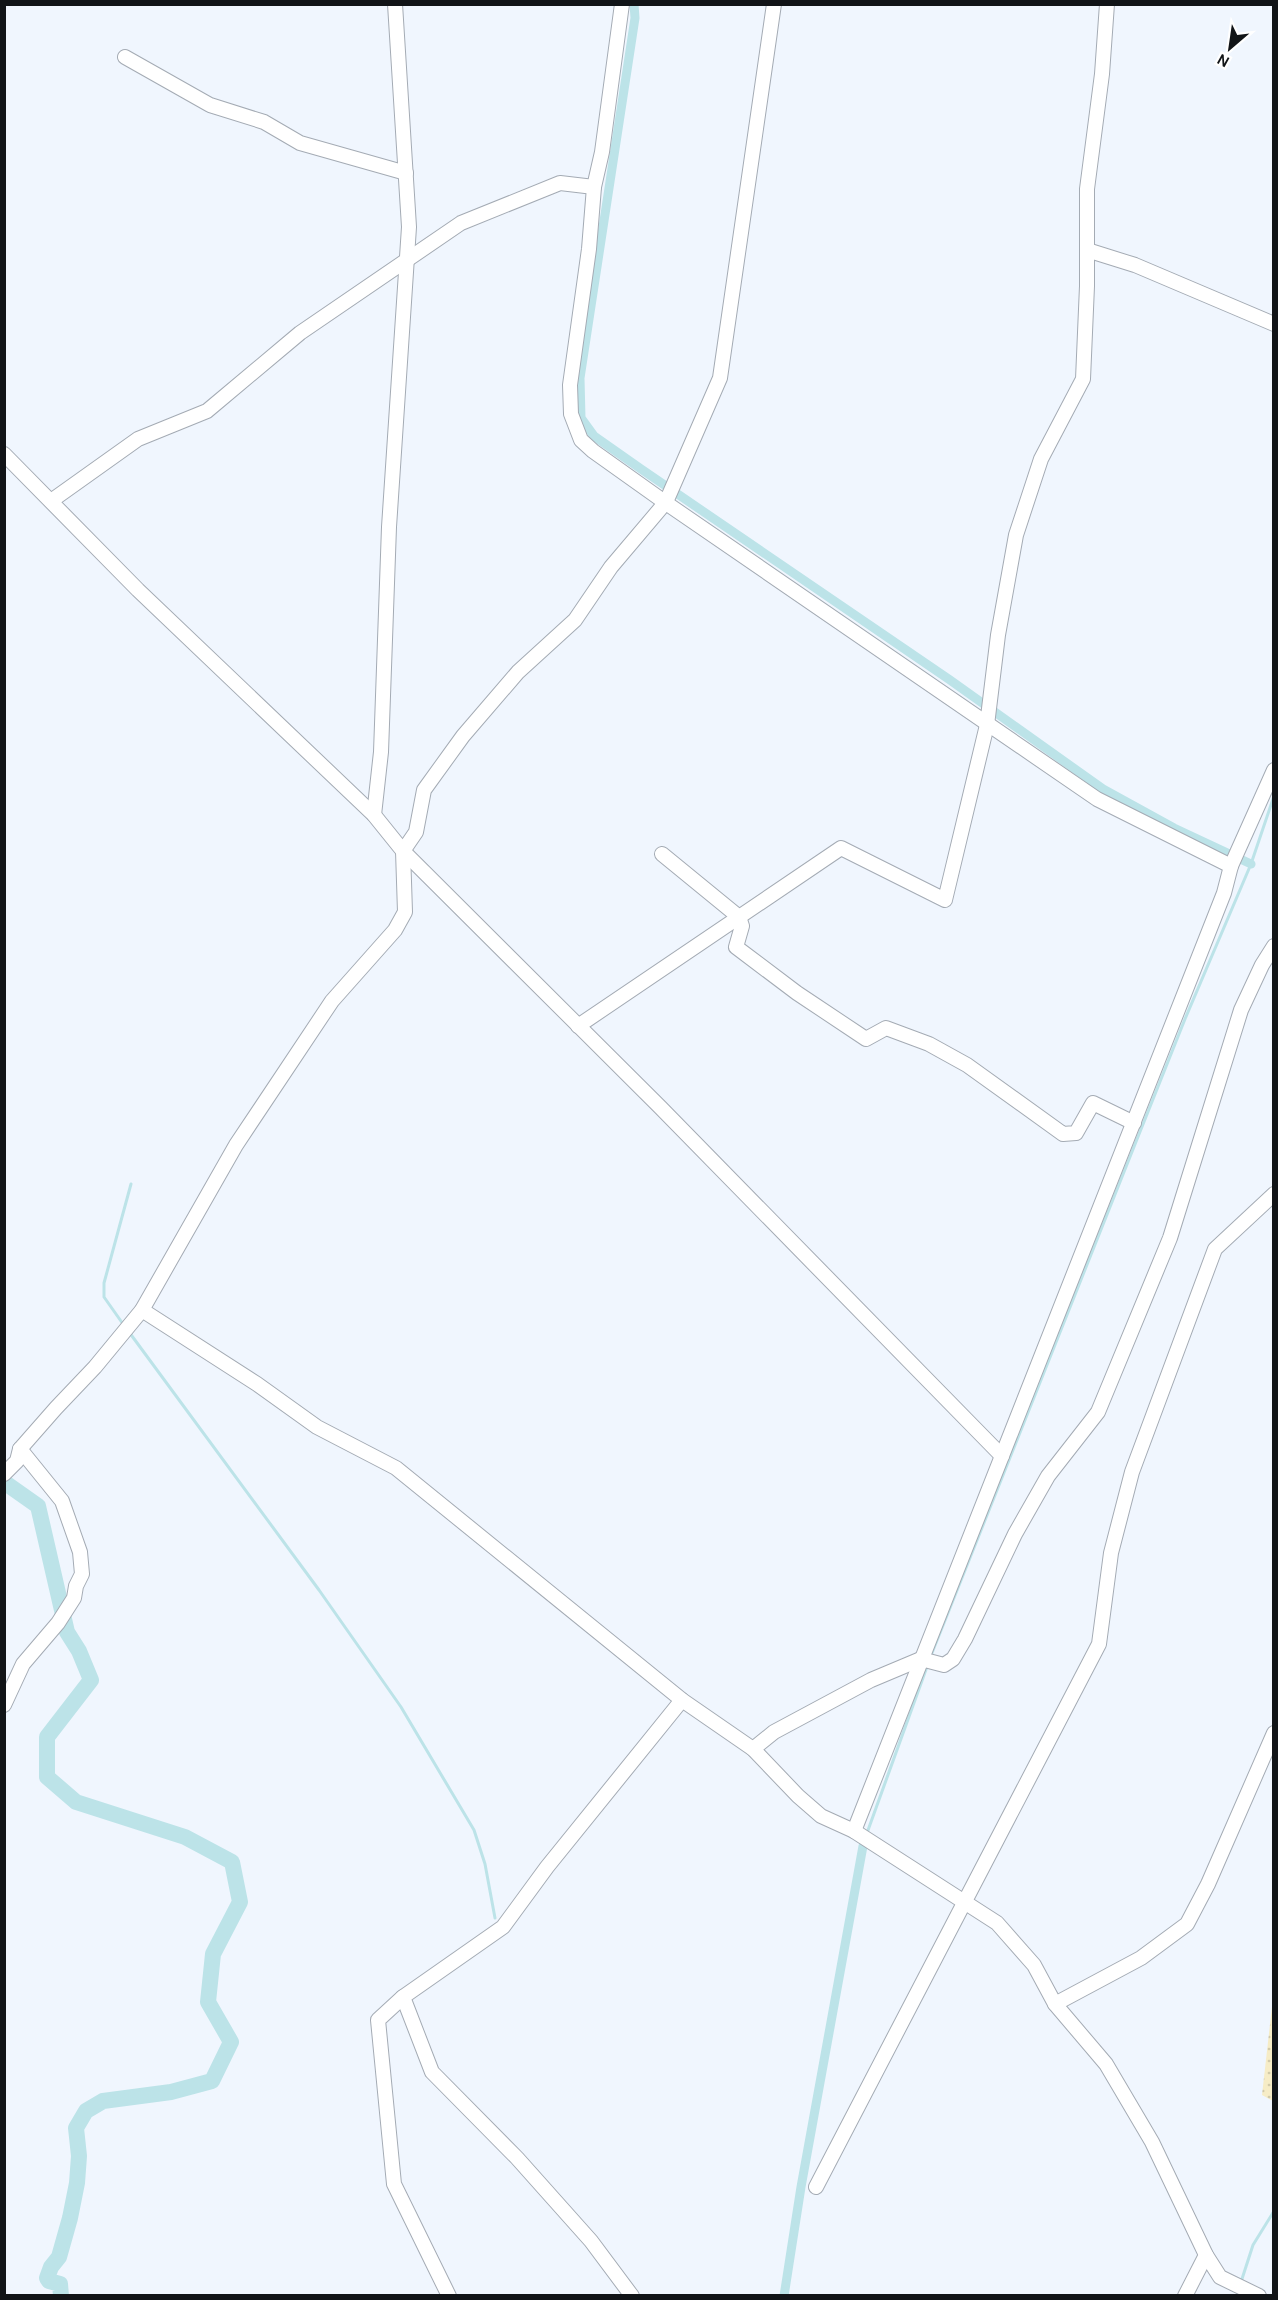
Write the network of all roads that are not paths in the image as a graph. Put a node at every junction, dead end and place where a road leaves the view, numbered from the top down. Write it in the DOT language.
graph roads {
  1 [pos="395,4"];
  2 [pos="622,4"];
  3 [pos="774,4"];
  4 [pos="1107,4"];
  5 [pos="125,57"];
  6 [pos="406,173"];
  7 [pos="594,187"];
  8 [pos="1087,250"];
  9 [pos="407,258"];
  10 [pos="1274,324"];
  11 [pos="4,454"];
  12 [pos="51,501"];
  13 [pos="666,503"];
  14 [pos="987,724"];
  15 [pos="1274,770"];
  16 [pos="374,815"];
  17 [pos="403,851"];
  18 [pos="662,854"];
  19 [pos="1231,866"];
  20 [pos="739,918"];
  21 [pos="1274,946"];
  22 [pos="578,1026"];
  23 [pos="1134,1123"];
  24 [pos="1274,1194"];
  25 [pos="142,1310"];
  26 [pos="18,1455"];
  27 [pos="1002,1455"];
  28 [pos="4,1474"];
  29 [pos="926,1661"];
  30 [pos="682,1700"];
  31 [pos="4,1705"];
  32 [pos="1274,1733"];
  33 [pos="753,1749"];
  34 [pos="862,1836"];
  35 [pos="966,1901"];
  36 [pos="403,1996"];
  37 [pos="1055,2004"];
  38 [pos="816,2187"];
  39 [pos="1206,2255"];
  40 [pos="1255,2293"];
  41 [pos="450,2295"];
  42 [pos="632,2295"];
  43 [pos="1185,2295"];
  1 -- 6 [label="street"];
  2 -- 7 [label="street"];
  3 -- 13 [label="street"];
  4 -- 8 [label="street"];
  5 -- 6 [label="street"];
  6 -- 9 [label="street"];
  7 -- 9 [label="street"];
  7 -- 13 [label="street"];
  8 -- 10 [label="street"];
  8 -- 14 [label="street"];
  9 -- 12 [label="street"];
  9 -- 16 [label="street"];
  11 -- 12 [label="street"];
  12 -- 16 [label="street"];
  13 -- 14 [label="street"];
  13 -- 17 [label="street"];
  14 -- 19 [label="street"];
  14 -- 20 [label="street"];
  15 -- 19 [label="street"];
  16 -- 17 [label="street"];
  17 -- 22 [label="street"];
  17 -- 25 [label="street"];
  18 -- 20 [label="street"];
  19 -- 23 [label="street"];
  20 -- 22 [label="street"];
  20 -- 23 [label="street"];
  21 -- 29 [label="street"];
  22 -- 27 [label="street"];
  23 -- 27 [label="street"];
  24 -- 35 [label="street"];
  25 -- 26 [label="street"];
  25 -- 30 [label="street"];
  26 -- 28 [label="street"];
  26 -- 31 [label="street"];
  27 -- 29 [label="street"];
  29 -- 33 [label="street"];
  29 -- 34 [label="street"];
  30 -- 33 [label="street"];
  30 -- 36 [label="street"];
  32 -- 37 [label="street"];
  33 -- 34 [label="street"];
  34 -- 35 [label="street"];
  35 -- 37 [label="street"];
  35 -- 38 [label="street"];
  36 -- 41 [label="street"];
  36 -- 42 [label="street"];
  37 -- 39 [label="street"];
  39 -- 40 [label="street"];
  39 -- 43 [label="street"];
}
